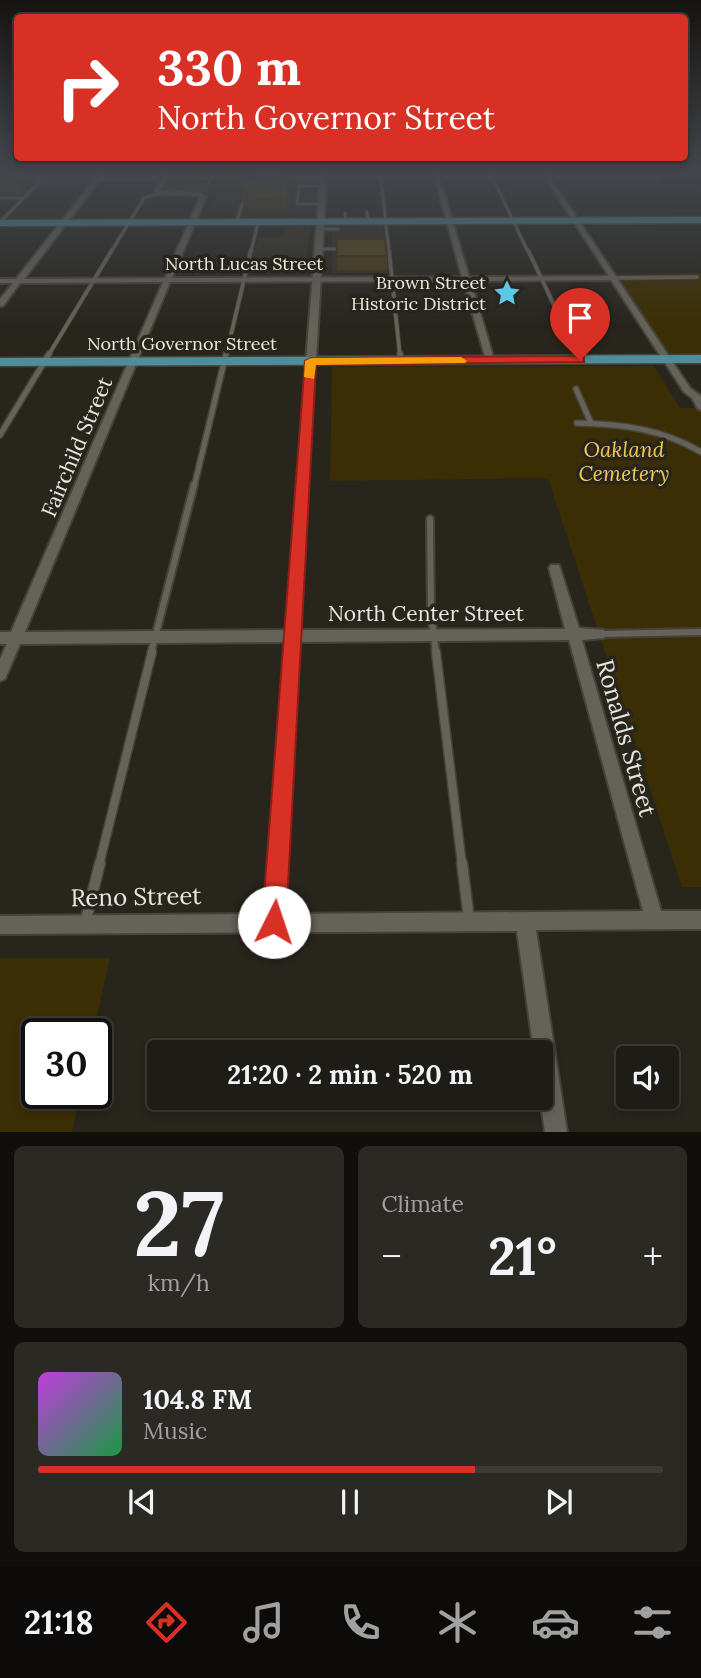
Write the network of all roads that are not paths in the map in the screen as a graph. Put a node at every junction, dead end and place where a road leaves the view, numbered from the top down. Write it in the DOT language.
graph roads {
  1 [pos="129,222"];
  2 [pos="193,222"];
  3 [pos="258,222"];
  4 [pos="64,223"];
  5 [pos="275,223"];
  6 [pos="328,223"];
  7 [pos="385,223"];
  8 [pos="450,223"];
  9 [pos="515,223"];
  10 [pos="577,223"];
  11 [pos="321,225"];
  12 [pos="338,229"];
  13 [pos="319,249"];
  14 [pos="348,249"];
  15 [pos="697,277"];
  16 [pos="614,278"];
  17 [pos="392,279"];
  18 [pos="467,279"];
  19 [pos="540,279"];
  20 [pos="244,280"];
  21 [pos="318,280"];
  22 [pos="0,281"];
  23 [pos="19,281"];
  24 [pos="94,281"];
  25 [pos="167,281"];
  26 [pos="0,304"];
  27 [pos="667,359"];
  28 [pos="701,359"];
  29 [pos="490,360"];
  30 [pos="580,360"];
  31 [pos="311,361"];
  32 [pos="401,361"];
  33 [pos="0,362"];
  34 [pos="44,362"];
  35 [pos="134,362"];
  36 [pos="224,362"];
  37 [pos="576,389"];
  38 [pos="699,396"];
  39 [pos="701,407"];
  40 [pos="577,423"];
  41 [pos="591,423"];
  42 [pos="0,435"];
  43 [pos="701,452"];
  44 [pos="430,519"];
  45 [pos="555,568"];
  46 [pos="701,632"];
  47 [pos="573,634"];
  48 [pos="599,634"];
  49 [pos="434,635"];
  50 [pos="294,636"];
  51 [pos="157,637"];
  52 [pos="0,638"];
  53 [pos="16,638"];
  54 [pos="0,675"];
  55 [pos="654,920"];
  56 [pos="701,920"];
  57 [pos="469,921"];
  58 [pos="525,921"];
  59 [pos="274,922"];
  60 [pos="85,924"];
  61 [pos="0,925"];
  62 [pos="556,1132"];
  1 -- 24 [label="lane"];
  2 -- 25 [label="street, Fairchild Street"];
  3 -- 20 [label="lane"];
  4 -- 23 [label="street"];
  5 -- 11 [label="main road"];
  6 -- 11 [label="main road"];
  7 -- 17 [label="lane"];
  8 -- 18 [label="street"];
  9 -- 19 [label="lane"];
  10 -- 16 [label="street"];
  11 -- 12 [label="lane"];
  11 -- 13 [label="street"];
  13 -- 14 [label="lane"];
  13 -- 21 [label="street"];
  15 -- 16 [label="lane"];
  16 -- 19 [label="street, North Lucas Street"];
  16 -- 27 [label="street"];
  17 -- 18 [label="street, North Lucas Street"];
  17 -- 21 [label="street, North Lucas Street"];
  17 -- 32 [label="lane"];
  18 -- 19 [label="street, North Lucas Street"];
  18 -- 29 [label="street"];
  19 -- 30 [label="lane"];
  20 -- 21 [label="street, North Lucas Street"];
  20 -- 25 [label="street, North Lucas Street"];
  20 -- 36 [label="lane"];
  21 -- 31 [label="street"];
  22 -- 23 [label="street, North Lucas Street"];
  23 -- 24 [label="street, North Lucas Street"];
  23 -- 26 [label="street"];
  24 -- 25 [label="street, North Lucas Street"];
  24 -- 34 [label="lane"];
  25 -- 35 [label="street, Fairchild Street"];
  27 -- 28 [label="main road, North Governor Street"];
  27 -- 30 [label="main road, North Governor Street"];
  27 -- 38 [label="street"];
  29 -- 30 [label="main road, North Governor Street"];
  29 -- 32 [label="main road, North Governor Street"];
  31 -- 32 [label="main road, North Governor Street"];
  31 -- 36 [label="main road, North Governor Street"];
  31 -- 50 [label="street"];
  33 -- 34 [label="main road, North Governor Street"];
  34 -- 35 [label="main road, North Governor Street"];
  34 -- 42 [label="lane"];
  35 -- 36 [label="main road, North Governor Street"];
  35 -- 53 [label="street, Fairchild Street"];
  36 -- 51 [label="lane"];
  37 -- 41 [label="lane"];
  38 -- 39 [label="street"];
  40 -- 41 [label="lane"];
  41 -- 43 [label="lane"];
  44 -- 49 [label="lane"];
  45 -- 47 [label="street, Ronalds Street"];
  46 -- 48 [label="lane"];
  47 -- 48 [label="street, North Center Street"];
  47 -- 49 [label="street, North Center Street"];
  47 -- 55 [label="street, Ronalds Street"];
  49 -- 50 [label="street, North Center Street"];
  49 -- 57 [label="lane"];
  50 -- 51 [label="street, North Center Street"];
  50 -- 59 [label="street"];
  51 -- 53 [label="street, North Center Street"];
  51 -- 60 [label="lane"];
  52 -- 53 [label="street, North Center Street"];
  53 -- 54 [label="street, Fairchild Street"];
  55 -- 56 [label="street, Reno Street"];
  55 -- 58 [label="street, Reno Street"];
  57 -- 58 [label="street, Reno Street"];
  57 -- 59 [label="street, Reno Street"];
  58 -- 62 [label="street"];
  59 -- 60 [label="street, Reno Street"];
  60 -- 61 [label="street, Reno Street"];
}
